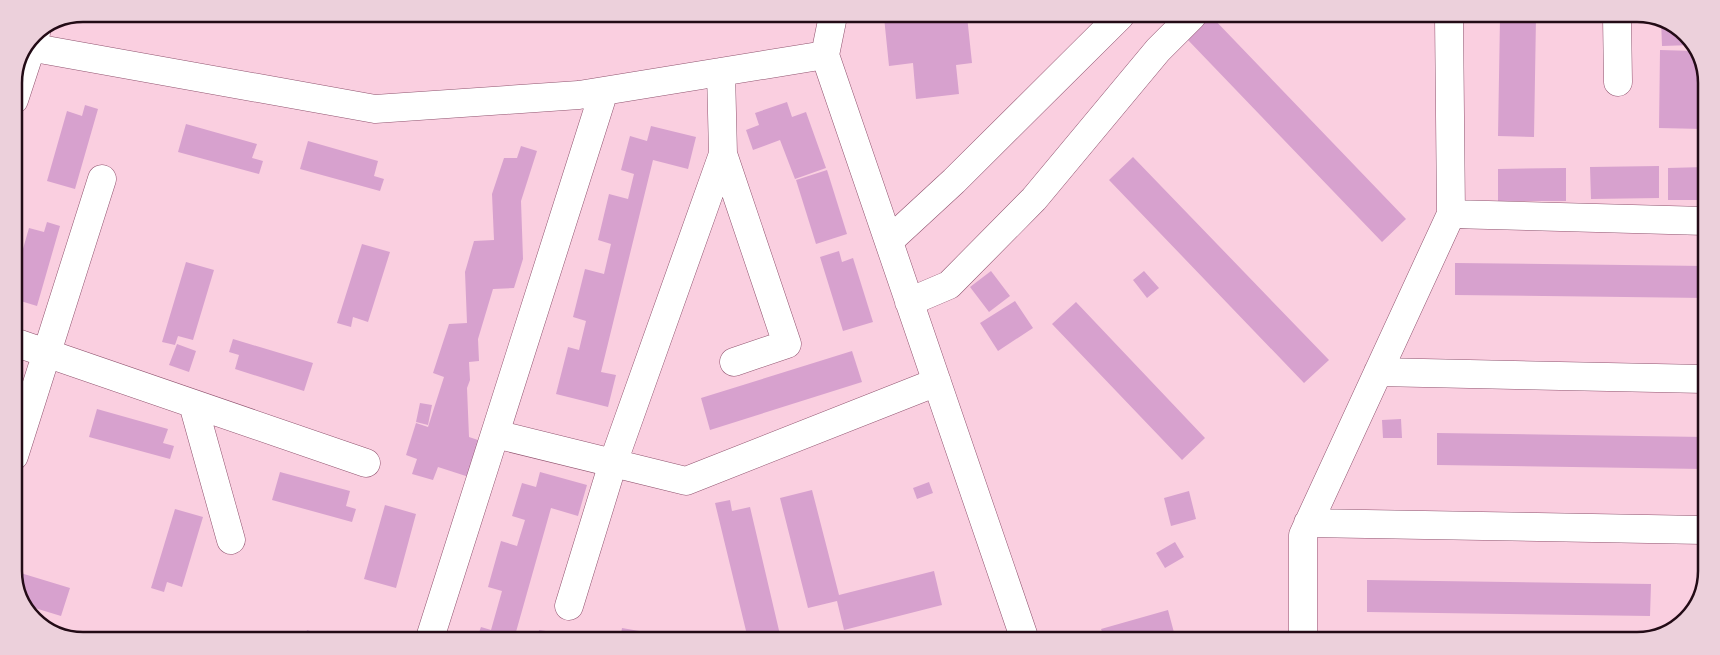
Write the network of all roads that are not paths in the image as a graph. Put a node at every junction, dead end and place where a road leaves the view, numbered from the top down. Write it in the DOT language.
graph roads {
  1 [pos="832,23"];
  2 [pos="1113,23"];
  3 [pos="1185,23"];
  4 [pos="1449,23"];
  5 [pos="1617,23"];
  6 [pos="37,44"];
  7 [pos="826,56"];
  8 [pos="722,72"];
  9 [pos="1618,82"];
  10 [pos="604,91"];
  11 [pos="723,154"];
  12 [pos="102,179"];
  13 [pos="1451,214"];
  14 [pos="1697,221"];
  15 [pos="889,241"];
  16 [pos="909,302"];
  17 [pos="23,345"];
  18 [pos="46,353"];
  19 [pos="734,362"];
  20 [pos="1378,372"];
  21 [pos="1698,379"];
  22 [pos="937,382"];
  23 [pos="193,404"];
  24 [pos="23,427"];
  25 [pos="495,434"];
  26 [pos="366,463"];
  27 [pos="613,463"];
  28 [pos="1308,523"];
  29 [pos="1698,530"];
  30 [pos="231,540"];
  31 [pos="569,606"];
  32 [pos="432,632"];
  33 [pos="1022,632"];
  34 [pos="1303,632"];
  1 -- 7 [label="street"];
  2 -- 15 [label="street"];
  3 -- 16 [label="street"];
  4 -- 13 [label="street"];
  5 -- 9 [label="street"];
  6 -- 10 [label="street"];
  7 -- 8 [label="street"];
  7 -- 15 [label="street"];
  8 -- 10 [label="street"];
  8 -- 11 [label="street"];
  10 -- 25 [label="street"];
  11 -- 19 [label="street"];
  11 -- 27 [label="street"];
  12 -- 18 [label="street"];
  13 -- 14 [label="street"];
  13 -- 20 [label="street"];
  15 -- 16 [label="street"];
  16 -- 22 [label="street"];
  17 -- 18 [label="street"];
  18 -- 23 [label="street"];
  18 -- 24 [label="street"];
  20 -- 21 [label="street"];
  20 -- 28 [label="street"];
  22 -- 27 [label="street"];
  22 -- 33 [label="street"];
  23 -- 26 [label="street"];
  23 -- 30 [label="street"];
  25 -- 27 [label="street"];
  25 -- 32 [label="street"];
  27 -- 31 [label="street"];
  28 -- 29 [label="street"];
  28 -- 34 [label="street"];
}
